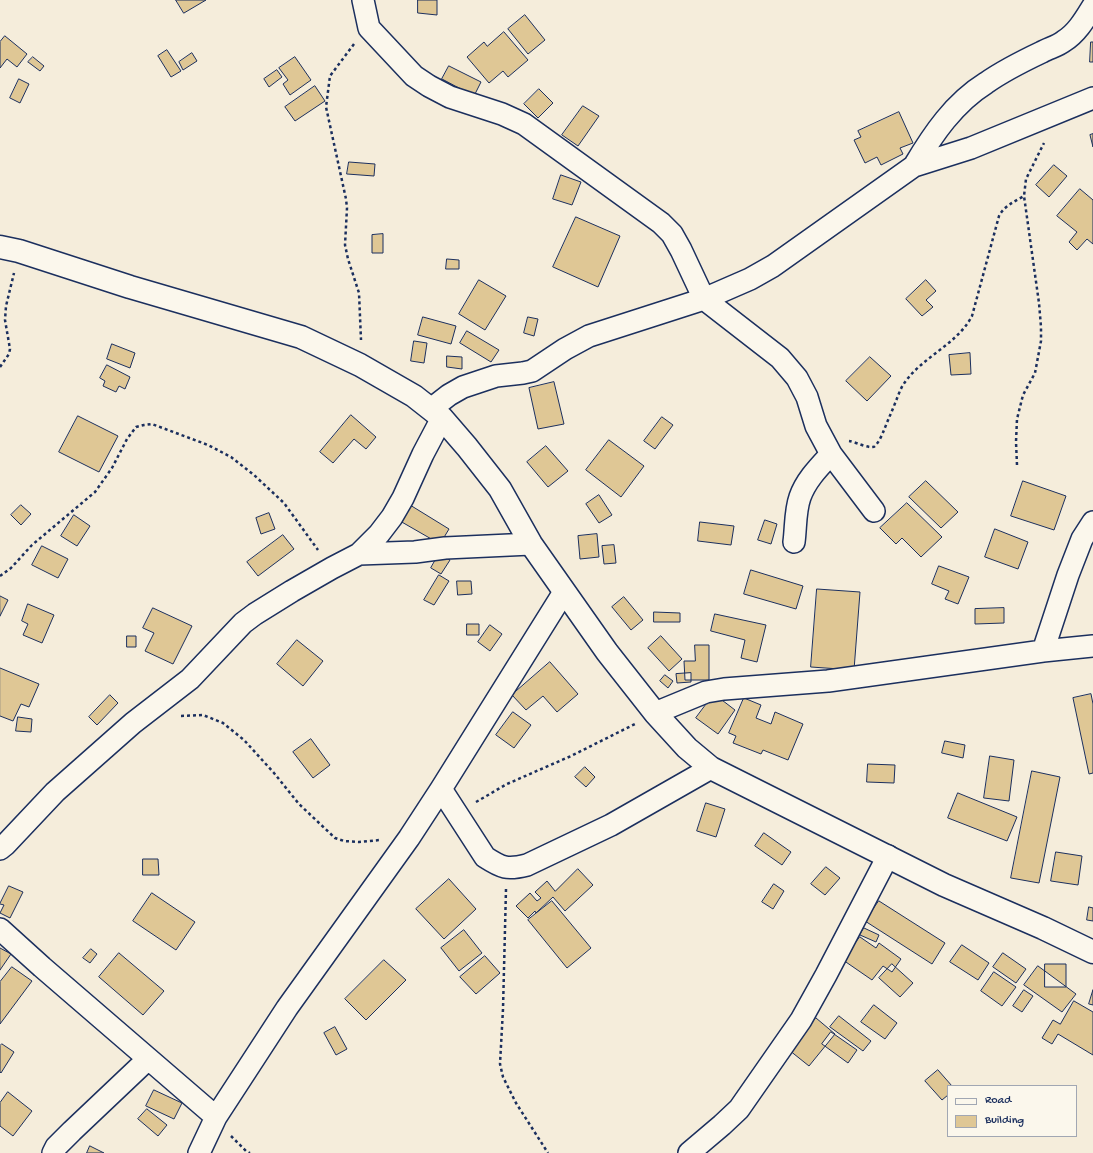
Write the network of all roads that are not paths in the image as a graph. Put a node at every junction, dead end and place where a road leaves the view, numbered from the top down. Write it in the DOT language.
graph roads {
  1 [pos="363,0"];
  2 [pos="1093,6"];
  3 [pos="1093,98"];
  4 [pos="914,166"];
  5 [pos="9,249"];
  6 [pos="704,299"];
  7 [pos="437,414"];
  8 [pos="831,454"];
  9 [pos="874,511"];
  10 [pos="1093,522"];
  11 [pos="794,542"];
  12 [pos="531,544"];
  13 [pos="359,554"];
  14 [pos="564,592"];
  15 [pos="1093,646"];
  16 [pos="1043,651"];
  17 [pos="655,713"];
  18 [pos="711,768"];
  19 [pos="441,789"];
  20 [pos="0,849"];
  21 [pos="888,856"];
  22 [pos="0,929"];
  23 [pos="1093,952"];
  24 [pos="148,1059"];
  25 [pos="216,1118"];
  26 [pos="52,1153"];
  27 [pos="199,1153"];
  28 [pos="689,1153"];
  1 -- 6 [label="street"];
  2 -- 4 [label="street"];
  3 -- 4 [label="street"];
  4 -- 6 [label="street"];
  5 -- 7 [label="street"];
  6 -- 7 [label="street"];
  6 -- 8 [label="street"];
  7 -- 12 [label="street"];
  7 -- 13 [label="street"];
  8 -- 9 [label="street"];
  8 -- 11 [label="street"];
  10 -- 16 [label="street"];
  12 -- 13 [label="street"];
  12 -- 14 [label="street"];
  13 -- 20 [label="street"];
  14 -- 17 [label="street"];
  14 -- 19 [label="street"];
  15 -- 16 [label="street"];
  16 -- 17 [label="street"];
  17 -- 18 [label="street"];
  18 -- 19 [label="street"];
  18 -- 21 [label="street"];
  19 -- 25 [label="street"];
  21 -- 23 [label="street"];
  21 -- 28 [label="street"];
  22 -- 24 [label="street"];
  24 -- 25 [label="street"];
  24 -- 26 [label="street"];
  25 -- 27 [label="street"];
}
